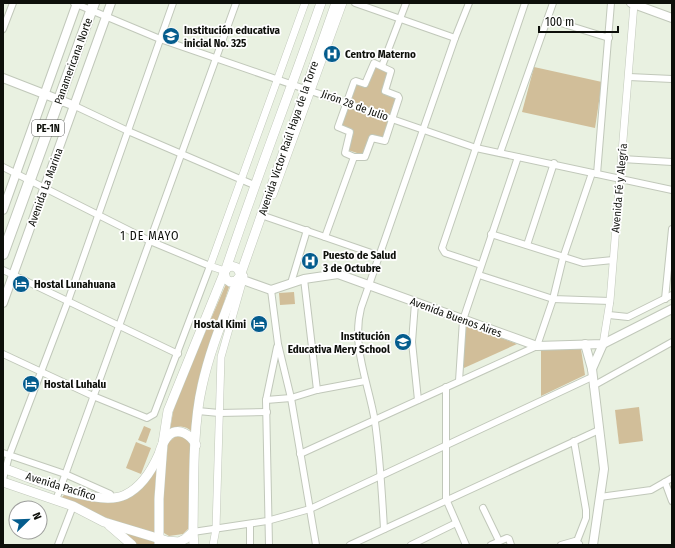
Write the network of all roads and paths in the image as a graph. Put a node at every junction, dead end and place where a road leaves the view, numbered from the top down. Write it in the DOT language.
graph roads {
  1 [pos="12,3"];
  2 [pos="76,3"];
  3 [pos="111,3"];
  4 [pos="173,3"];
  5 [pos="236,3"];
  6 [pos="306,3"];
  7 [pos="321,3"];
  8 [pos="336,3"];
  9 [pos="343,3"];
  10 [pos="355,3"];
  11 [pos="406,3"];
  12 [pos="469,3"];
  13 [pos="525,3"];
  14 [pos="553,3"];
  15 [pos="611,3"];
  16 [pos="633,4"];
  17 [pos="92,6"];
  18 [pos="106,18"];
  19 [pos="672,18"];
  20 [pos="400,19"];
  21 [pos="548,19"];
  22 [pos="3,29"];
  23 [pos="455,38"];
  24 [pos="609,38"];
  25 [pos="160,39"];
  26 [pos="217,59"];
  27 [pos="382,66"];
  28 [pos="629,77"];
  29 [pos="3,78"];
  30 [pos="278,79"];
  31 [pos="672,79"];
  32 [pos="293,83"];
  33 [pos="309,89"];
  34 [pos="45,94"];
  35 [pos="58,100"];
  36 [pos="346,103"];
  37 [pos="75,106"];
  38 [pos="392,119"];
  39 [pos="424,130"];
  40 [pos="128,131"];
  41 [pos="476,148"];
  42 [pos="500,153"];
  43 [pos="182,154"];
  44 [pos="518,156"];
  45 [pos="354,157"];
  46 [pos="622,159"];
  47 [pos="672,162"];
  48 [pos="554,163"];
  49 [pos="3,167"];
  50 [pos="17,174"];
  51 [pos="594,174"];
  52 [pos="241,179"];
  53 [pos="619,179"];
  54 [pos="29,180"];
  55 [pos="254,185"];
  56 [pos="45,188"];
  57 [pos="672,190"];
  58 [pos="3,210"];
  59 [pos="98,215"];
  60 [pos="263,215"];
  61 [pos="672,229"];
  62 [pos="307,230"];
  63 [pos="491,234"];
  64 [pos="325,237"];
  65 [pos="150,241"];
  66 [pos="527,245"];
  67 [pos="3,254"];
  68 [pos="380,256"];
  69 [pos="564,258"];
  70 [pos="613,260"];
  71 [pos="481,265"];
  72 [pos="210,266"];
  73 [pos="3,270"];
  74 [pos="225,271"];
  75 [pos="14,274"];
  76 [pos="479,274"];
  77 [pos="240,277"];
  78 [pos="304,280"];
  79 [pos="291,284"];
  80 [pos="370,285"];
  81 [pos="271,290"];
  82 [pos="672,295"];
  83 [pos="553,299"];
  84 [pos="665,299"];
  85 [pos="68,301"];
  86 [pos="610,301"];
  87 [pos="3,303"];
  88 [pos="415,303"];
  89 [pos="672,309"];
  90 [pos="608,315"];
  91 [pos="462,320"];
  92 [pos="120,327"];
  93 [pos="672,342"];
  94 [pos="278,344"];
  95 [pos="585,344"];
  96 [pos="603,344"];
  97 [pos="537,346"];
  98 [pos="3,354"];
  99 [pos="178,354"];
  100 [pos="42,370"];
  101 [pos="592,373"];
  102 [pos="365,381"];
  103 [pos="459,381"];
  104 [pos="593,386"];
  105 [pos="446,387"];
  106 [pos="317,390"];
  107 [pos="94,396"];
  108 [pos="290,398"];
  109 [pos="266,400"];
  110 [pos="418,400"];
  111 [pos="198,411"];
  112 [pos="267,412"];
  113 [pos="219,414"];
  114 [pos="375,421"];
  115 [pos="599,430"];
  116 [pos="574,441"];
  117 [pos="163,443"];
  118 [pos="196,445"];
  119 [pos="445,445"];
  120 [pos="6,454"];
  121 [pos="300,454"];
  122 [pos="5,468"];
  123 [pos="65,474"];
  124 [pos="380,475"];
  125 [pos="672,478"];
  126 [pos="3,479"];
  127 [pos="3,482"];
  128 [pos="665,482"];
  129 [pos="60,487"];
  130 [pos="110,494"];
  131 [pos="600,497"];
  132 [pos="446,499"];
  133 [pos="56,500"];
  134 [pos="672,501"];
  135 [pos="73,506"];
  136 [pos="483,508"];
  137 [pos="310,509"];
  138 [pos="267,521"];
  139 [pos="104,522"];
  140 [pos="456,523"];
  141 [pos="250,524"];
  142 [pos="216,528"];
  143 [pos="384,529"];
  144 [pos="193,532"];
  145 [pos="499,541"];
  146 [pos="159,542"];
  147 [pos="578,543"];
  148 [pos="58,545"];
  149 [pos="132,545"];
  150 [pos="194,545"];
  151 [pos="213,545"];
  152 [pos="250,545"];
  153 [pos="269,545"];
  154 [pos="316,545"];
  155 [pos="350,545"];
  156 [pos="411,545"];
  157 [pos="466,545"];
  158 [pos="492,545"];
  159 [pos="511,545"];
  160 [pos="561,545"];
  161 [pos="593,545"];
  1 -- 22 [label="street"];
  2 -- 17 [label="street, Jirón 28 de Julio"];
  2 -- 34 [label="main road"];
  3 -- 18 [label="main road, Avenida La Marina"];
  4 -- 25 [label="street"];
  5 -- 26 [label="street"];
  6 -- 30 [label="street"];
  7 -- 32 [label="main road, Avenida Victor Raúl Haya de la Torre"];
  8 -- 33 [label="main road, Avenida Victor Raúl Haya de la Torre"];
  9 -- 33 [label="street"];
  10 -- 20 [label="street"];
  11 -- 20 [label="street"];
  12 -- 23 [label="street"];
  13 -- 41 [label="street"];
  14 -- 21 [label="street"];
  15 -- 24 [label="street"];
  16 -- 19 [label="main road"];
  16 -- 28 [label="street, Avenida Fé y Alegría"];
  17 -- 18 [label="street, Jirón 28 de Julio"];
  17 -- 35 [label="highway, Panamericana Norte / PE-1N"];
  18 -- 25 [label="street, Jirón 28 de Julio"];
  18 -- 37 [label="main road, Avenida La Marina"];
  20 -- 23 [label="street"];
  20 -- 27 [label="street"];
  21 -- 24 [label="street"];
  21 -- 42 [label="street"];
  23 -- 39 [label="street"];
  24 -- 51 [label="street"];
  25 -- 26 [label="street, Jirón 28 de Julio"];
  25 -- 40 [label="street"];
  26 -- 30 [label="street, Jirón 28 de Julio"];
  26 -- 43 [label="street"];
  27 -- 36 [label="street"];
  27 -- 38 [label="street"];
  28 -- 31 [label="street"];
  28 -- 46 [label="street, Avenida Fé y Alegría"];
  29 -- 34 [label="main road"];
  30 -- 32 [label="street, Jirón 28 de Julio"];
  30 -- 52 [label="street"];
  32 -- 33 [label="street, Jirón 28 de Julio"];
  32 -- 55 [label="main road, Avenida Victor Raúl Haya de la Torre"];
  33 -- 36 [label="street, Jirón 28 de Julio"];
  33 -- 60 [label="main road, Avenida Victor Raúl Haya de la Torre"];
  34 -- 35 [label="main road"];
  34 -- 50 [label="main road"];
  35 -- 37 [label="main road"];
  35 -- 54 [label="highway, Panamericana Norte / PE-1N"];
  36 -- 38 [label="street, Jirón 28 de Julio"];
  36 -- 45 [label="street"];
  37 -- 40 [label="street"];
  37 -- 56 [label="main road, Avenida La Marina"];
  38 -- 39 [label="street, Jirón 28 de Julio"];
  38 -- 45 [label="street"];
  39 -- 41 [label="street, Jirón 28 de Julio"];
  39 -- 68 [label="street"];
  40 -- 43 [label="street"];
  40 -- 59 [label="street"];
  41 -- 42 [label="street, Jirón 28 de Julio"];
  41 -- 71 [label="street"];
  42 -- 44 [label="street, Jirón 28 de Julio"];
  43 -- 52 [label="street"];
  43 -- 65 [label="street"];
  44 -- 48 [label="street, Jirón 28 de Julio"];
  44 -- 63 [label="street"];
  45 -- 64 [label="street"];
  46 -- 47 [label="street"];
  46 -- 53 [label="street, Avenida Fé y Alegría"];
  48 -- 51 [label="street, Jirón 28 de Julio"];
  48 -- 66 [label="street"];
  49 -- 50 [label="street"];
  50 -- 54 [label="street"];
  50 -- 58 [label="main road"];
  51 -- 53 [label="street, Jirón 28 de Julio"];
  51 -- 69 [label="street"];
  52 -- 55 [label="street"];
  52 -- 72 [label="street"];
  53 -- 57 [label="street, Jirón 28 de Julio"];
  53 -- 70 [label="street, Avenida Fé y Alegría"];
  54 -- 56 [label="street"];
  54 -- 67 [label="highway, Panamericana Norte / PE-1N"];
  55 -- 74 [label="main road, Avenida Victor Raúl Haya de la Torre"];
  56 -- 59 [label="street"];
  56 -- 75 [label="main road, Avenida La Marina"];
  59 -- 65 [label="street"];
  59 -- 85 [label="street"];
  60 -- 62 [label="street"];
  60 -- 77 [label="main road, Avenida Victor Raúl Haya de la Torre"];
  61 -- 84 [label="street"];
  62 -- 64 [label="street"];
  62 -- 79 [label="street"];
  63 -- 66 [label="street"];
  63 -- 71 [label="street"];
  64 -- 68 [label="street"];
  65 -- 72 [label="street"];
  65 -- 92 [label="street"];
  66 -- 69 [label="street"];
  68 -- 80 [label="street"];
  69 -- 70 [label="street"];
  69 -- 83 [label="street"];
  70 -- 86 [label="street, Avenida Fé y Alegría"];
  71 -- 76 [label="street"];
  72 -- 74 [label="street"];
  72 -- 99 [label="street"];
  73 -- 75 [label="street"];
  74 -- 77 [label="main road"];
  74 -- 77 [label="main road"];
  74 -- 117 [label="main road, Avenida Victor Raúl Haya de la Torre"];
  75 -- 85 [label="street"];
  75 -- 87 [label="main road, Avenida La Marina"];
  76 -- 83 [label="street"];
  76 -- 91 [label="street"];
  77 -- 81 [label="main road"];
  77 -- 111 [label="main road, Avenida Victor Raúl Haya de la Torre"];
  77 -- 113 [label="street"];
  78 -- 79 [label="main road, Avenida Buenos Aires"];
  78 -- 80 [label="main road, Avenida Buenos Aires"];
  78 -- 106 [label="street"];
  79 -- 81 [label="main road, Avenida Buenos Aires"];
  80 -- 88 [label="main road, Avenida Buenos Aires"];
  80 -- 102 [label="street"];
  81 -- 94 [label="street"];
  82 -- 84 [label="street"];
  83 -- 86 [label="street"];
  83 -- 97 [label="street"];
  84 -- 90 [label="street"];
  85 -- 92 [label="street"];
  85 -- 100 [label="street"];
  86 -- 90 [label="street, Avenida Fé y Alegría"];
  88 -- 91 [label="main road, Avenida Buenos Aires"];
  88 -- 110 [label="street"];
  89 -- 96 [label="main road, Avenida Buenos Aires"];
  90 -- 96 [label="street, Avenida Fé y Alegría"];
  91 -- 97 [label="main road, Avenida Buenos Aires"];
  91 -- 103 [label="street"];
  92 -- 99 [label="street"];
  92 -- 107 [label="street"];
  93 -- 104 [label="street"];
  94 -- 108 [label="street"];
  94 -- 109 [label="street"];
  95 -- 96 [label="main road, Avenida Buenos Aires"];
  95 -- 97 [label="main road, Avenida Buenos Aires"];
  95 -- 101 [label="main road"];
  96 -- 101 [label="main road, Avenida Fé y Alegría"];
  97 -- 103 [label="street"];
  98 -- 100 [label="street"];
  99 -- 107 [label="street"];
  100 -- 107 [label="street"];
  100 -- 120 [label="street"];
  101 -- 104 [label="main road"];
  101 -- 119 [label="street"];
  102 -- 106 [label="street"];
  102 -- 114 [label="street"];
  103 -- 105 [label="street"];
  104 -- 115 [label="main road"];
  105 -- 110 [label="street"];
  105 -- 119 [label="street"];
  106 -- 108 [label="street"];
  107 -- 123 [label="street"];
  108 -- 109 [label="street"];
  108 -- 121 [label="street"];
  109 -- 112 [label="street"];
  110 -- 114 [label="street"];
  111 -- 113 [label="street"];
  111 -- 118 [label="main road, Avenida Victor Raúl Haya de la Torre"];
  112 -- 113 [label="street"];
  112 -- 138 [label="street"];
  113 -- 142 [label="street"];
  114 -- 121 [label="street"];
  114 -- 124 [label="street"];
  115 -- 116 [label="street"];
  115 -- 131 [label="main road"];
  116 -- 132 [label="street"];
  116 -- 147 [label="street"];
  117 -- 118 [label="main road"];
  117 -- 129 [label="main road, Avenida Pacífico"];
  117 -- 146 [label="main road"];
  118 -- 144 [label="main road"];
  119 -- 124 [label="street"];
  119 -- 132 [label="street"];
  120 -- 122 [label="street"];
  120 -- 123 [label="street"];
  121 -- 137 [label="street"];
  122 -- 126 [label="street"];
  122 -- 129 [label="main road, Avenida Pacífico"];
  123 -- 129 [label="street"];
  123 -- 130 [label="street"];
  124 -- 137 [label="street"];
  124 -- 143 [label="street"];
  125 -- 128 [label="street"];
  127 -- 133 [label="main road, Avenida Pacífico"];
  128 -- 131 [label="street"];
  128 -- 134 [label="street"];
  129 -- 133 [label="street"];
  131 -- 161 [label="main road"];
  132 -- 140 [label="street"];
  132 -- 143 [label="street"];
  133 -- 135 [label="main road, Avenida Pacífico"];
  135 -- 139 [label="main road, Avenida Pacífico"];
  135 -- 148 [label="street"];
  136 -- 145 [label="street"];
  137 -- 138 [label="street"];
  137 -- 154 [label="street"];
  138 -- 141 [label="street"];
  138 -- 153 [label="street"];
  139 -- 146 [label="main road, Avenida Pacífico"];
  139 -- 149 [label="main road"];
  140 -- 156 [label="street"];
  140 -- 157 [label="street"];
  141 -- 142 [label="street"];
  141 -- 152 [label="street"];
  142 -- 144 [label="street"];
  142 -- 151 [label="street"];
  143 -- 155 [label="street"];
  144 -- 146 [label="main road, Avenida Pacífico"];
  144 -- 150 [label="main road"];
  145 -- 158 [label="street"];
  145 -- 159 [label="street"];
  147 -- 160 [label="street"];
}
